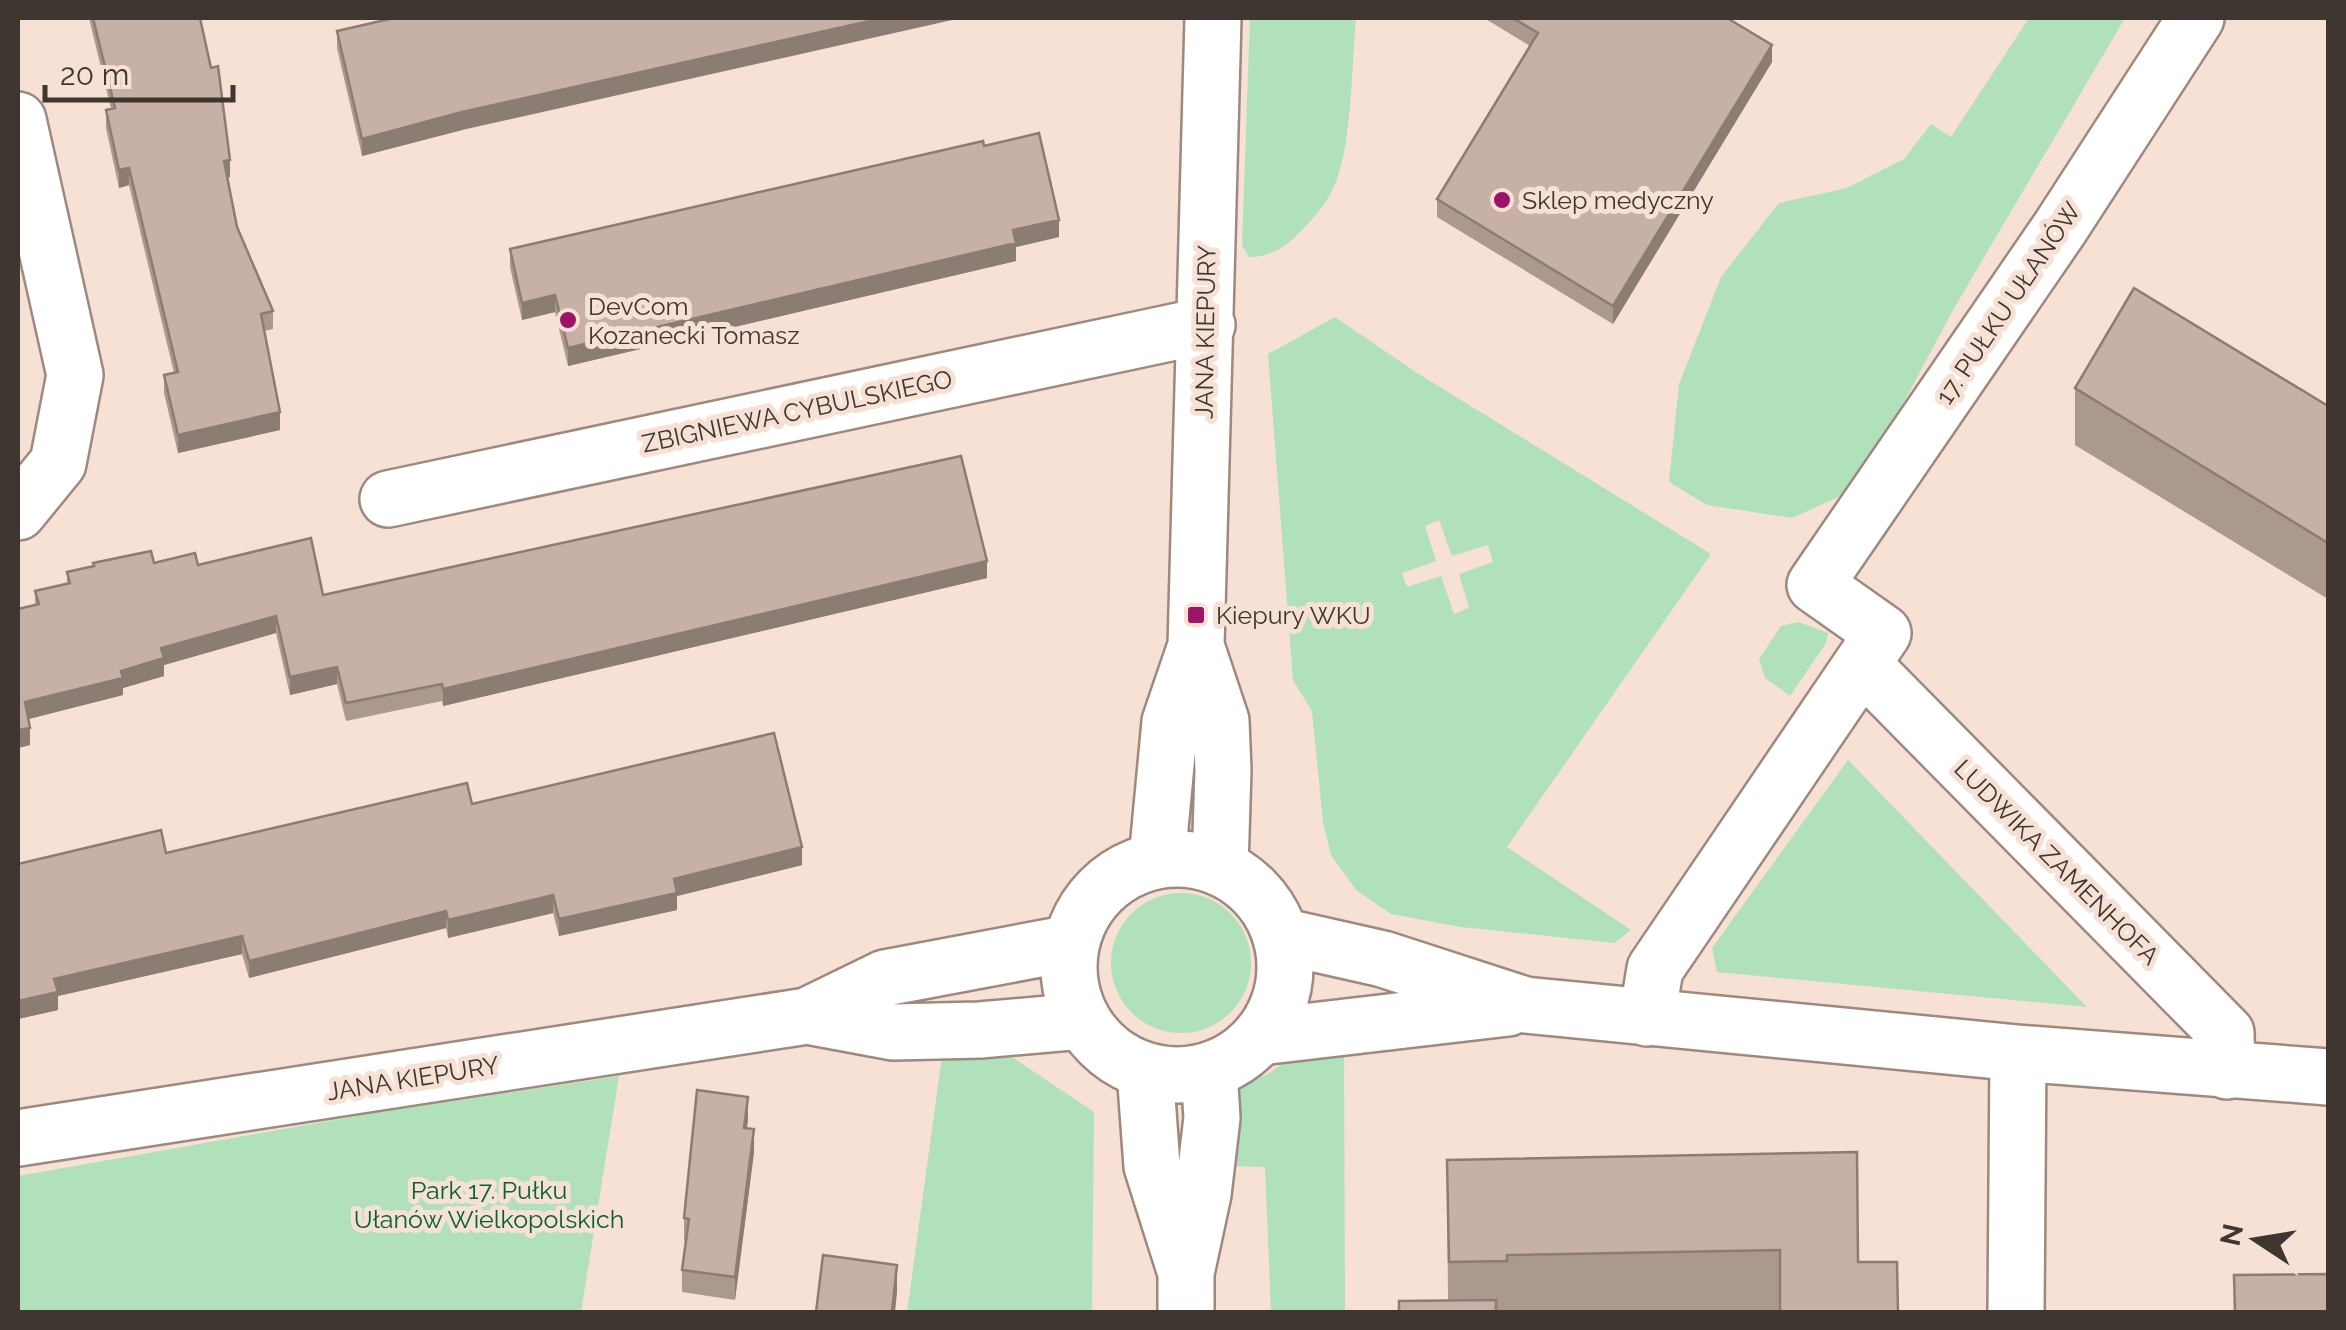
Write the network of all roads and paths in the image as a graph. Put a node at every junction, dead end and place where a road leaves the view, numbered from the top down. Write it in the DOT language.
graph roads {
  1 [pos="1213,18"];
  2 [pos="2196,18"];
  3 [pos="18,120"];
  4 [pos="1207,326"];
  5 [pos="388,499"];
  6 [pos="18,512"];
  7 [pos="1815,585"];
  8 [pos="1196,646"];
  9 [pos="1872,649"];
  10 [pos="1157,860"];
  11 [pos="1220,868"];
  12 [pos="1282,936"];
  13 [pos="1071,942"];
  14 [pos="1526,1006"];
  15 [pos="807,1016"];
  16 [pos="1647,1018"];
  17 [pos="1082,1021"];
  18 [pos="1260,1037"];
  19 [pos="2018,1053"];
  20 [pos="1145,1071"];
  21 [pos="1209,1071"];
  22 [pos="2227,1071"];
  23 [pos="2328,1078"];
  24 [pos="18,1138"];
  25 [pos="1186,1293"];
  26 [pos="2016,1312"];
  1 -- 4 [label="street, JANA KIEPURY"];
  2 -- 7 [label="street, 17. PUŁKU UŁANÓW"];
  3 -- 6 [label="street"];
  4 -- 5 [label="street, ZBIGNIEWA CYBULSKIEGO"];
  4 -- 8 [label="street, JANA KIEPURY"];
  7 -- 9 [label="street, LUDWIKA ZAMENHOFA"];
  8 -- 10 [label="street, JANA KIEPURY"];
  8 -- 11 [label="street, JANA KIEPURY"];
  9 -- 16 [label="street"];
  9 -- 22 [label="street, LUDWIKA ZAMENHOFA"];
  10 -- 11 [label="street"];
  10 -- 13 [label="street"];
  11 -- 12 [label="street"];
  12 -- 14 [label="street"];
  12 -- 18 [label="street"];
  13 -- 15 [label="street, JANA KIEPURY"];
  13 -- 17 [label="street"];
  14 -- 16 [label="street"];
  14 -- 18 [label="street"];
  15 -- 17 [label="street, JANA KIEPURY"];
  15 -- 24 [label="street, JANA KIEPURY"];
  16 -- 19 [label="street"];
  17 -- 20 [label="street"];
  18 -- 21 [label="street"];
  19 -- 22 [label="street"];
  19 -- 26 [label="street"];
  20 -- 21 [label="street"];
  20 -- 25 [label="street"];
  21 -- 25 [label="street"];
  22 -- 23 [label="street"];
}
